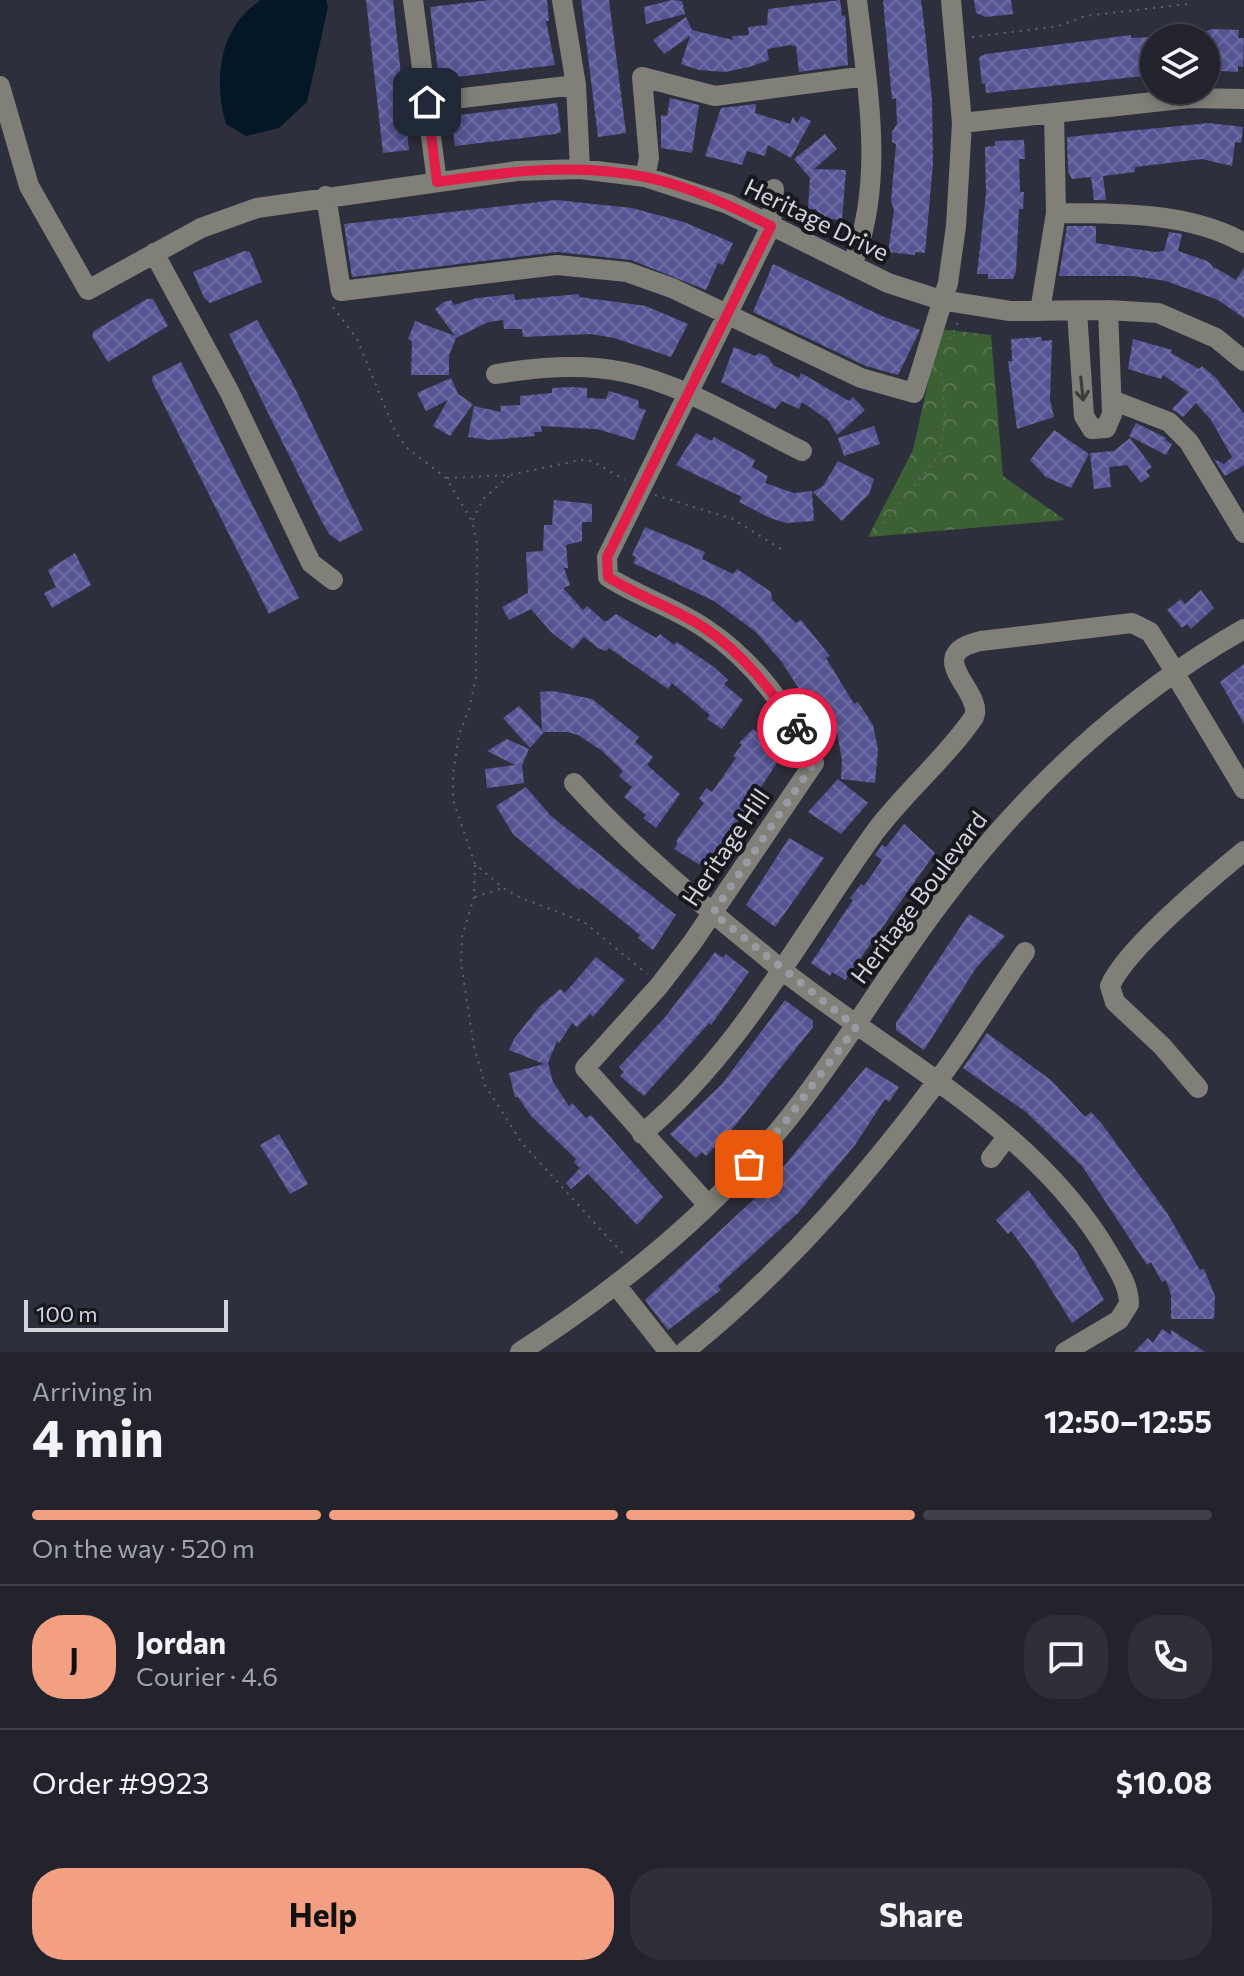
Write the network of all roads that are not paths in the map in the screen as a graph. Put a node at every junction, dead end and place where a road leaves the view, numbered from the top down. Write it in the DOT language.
graph roads {
  1 [pos="413,0"];
  2 [pos="562,0"];
  3 [pos="857,0"];
  4 [pos="951,0"];
  5 [pos="866,76"];
  6 [pos="576,85"];
  7 [pos="0,86"];
  8 [pos="1244,99"];
  9 [pos="427,102"];
  10 [pos="1054,113"];
  11 [pos="962,123"];
  12 [pos="580,169"];
  13 [pos="645,177"];
  14 [pos="437,182"];
  15 [pos="774,189"];
  16 [pos="326,196"];
  17 [pos="1056,213"];
  18 [pos="771,226"];
  19 [pos="1244,243"];
  20 [pos="154,253"];
  21 [pos="852,265"];
  22 [pos="941,300"];
  23 [pos="1108,310"];
  24 [pos="1040,311"];
  25 [pos="1077,311"];
  26 [pos="726,314"];
  27 [pos="1244,361"];
  28 [pos="496,374"];
  29 [pos="687,395"];
  30 [pos="1112,400"];
  31 [pos="802,451"];
  32 [pos="1244,533"];
  33 [pos="333,580"];
  34 [pos="1244,629"];
  35 [pos="1176,674"];
  36 [pos="574,783"];
  37 [pos="1244,789"];
  38 [pos="1244,851"];
  39 [pos="713,913"];
  40 [pos="1025,952"];
  41 [pos="784,971"];
  42 [pos="856,1027"];
  43 [pos="935,1082"];
  44 [pos="1198,1088"];
  45 [pos="642,1134"];
  46 [pos="1007,1137"];
  47 [pos="991,1158"];
  48 [pos="708,1205"];
  49 [pos="616,1285"];
  50 [pos="520,1352"];
  51 [pos="669,1352"];
  52 [pos="684,1352"];
  53 [pos="1065,1352"];
  1 -- 9 [label="street"];
  2 -- 6 [label="street"];
  3 -- 5 [label="street"];
  4 -- 11 [label="street"];
  5 -- 13 [label="street"];
  5 -- 21 [label="street"];
  6 -- 9 [label="street"];
  6 -- 12 [label="street"];
  7 -- 20 [label="street, Heritage Drive"];
  8 -- 10 [label="street"];
  9 -- 14 [label="street"];
  10 -- 11 [label="street"];
  10 -- 17 [label="street"];
  11 -- 22 [label="street"];
  12 -- 13 [label="street, Heritage Drive"];
  12 -- 14 [label="street, Heritage Drive"];
  13 -- 18 [label="street, Heritage Drive"];
  14 -- 16 [label="street, Heritage Drive"];
  15 -- 18 [label="street, Heritage Hill"];
  16 -- 20 [label="street, Heritage Drive"];
  16 -- 26 [label="street"];
  17 -- 19 [label="street"];
  17 -- 24 [label="street"];
  18 -- 21 [label="street, Heritage Drive"];
  18 -- 26 [label="street, Heritage Hill"];
  20 -- 33 [label="street"];
  21 -- 22 [label="street, Heritage Drive"];
  22 -- 24 [label="street, Heritage Drive"];
  22 -- 26 [label="street"];
  23 -- 25 [label="street, Heritage Drive"];
  23 -- 27 [label="street, Heritage Drive"];
  23 -- 30 [label="street"];
  24 -- 25 [label="street, Heritage Drive"];
  25 -- 30 [label="street, one-way"];
  26 -- 29 [label="street, Heritage Hill"];
  28 -- 29 [label="street"];
  29 -- 31 [label="street"];
  29 -- 39 [label="street, Heritage Hill"];
  30 -- 32 [label="street"];
  34 -- 35 [label="street, Heritage Boulevard"];
  35 -- 37 [label="street"];
  35 -- 41 [label="street"];
  35 -- 42 [label="street, Heritage Boulevard"];
  36 -- 39 [label="street"];
  38 -- 44 [label="street"];
  39 -- 41 [label="street"];
  39 -- 45 [label="street, Heritage Hill"];
  40 -- 43 [label="street"];
  41 -- 42 [label="street"];
  41 -- 45 [label="street"];
  42 -- 43 [label="street"];
  42 -- 48 [label="street, Heritage Boulevard"];
  43 -- 46 [label="street"];
  43 -- 52 [label="street"];
  45 -- 48 [label="street, Heritage Hill"];
  46 -- 47 [label="street"];
  46 -- 53 [label="street"];
  48 -- 49 [label="street, Heritage Boulevard"];
  49 -- 50 [label="street, Heritage Boulevard"];
  49 -- 51 [label="street"];
}
